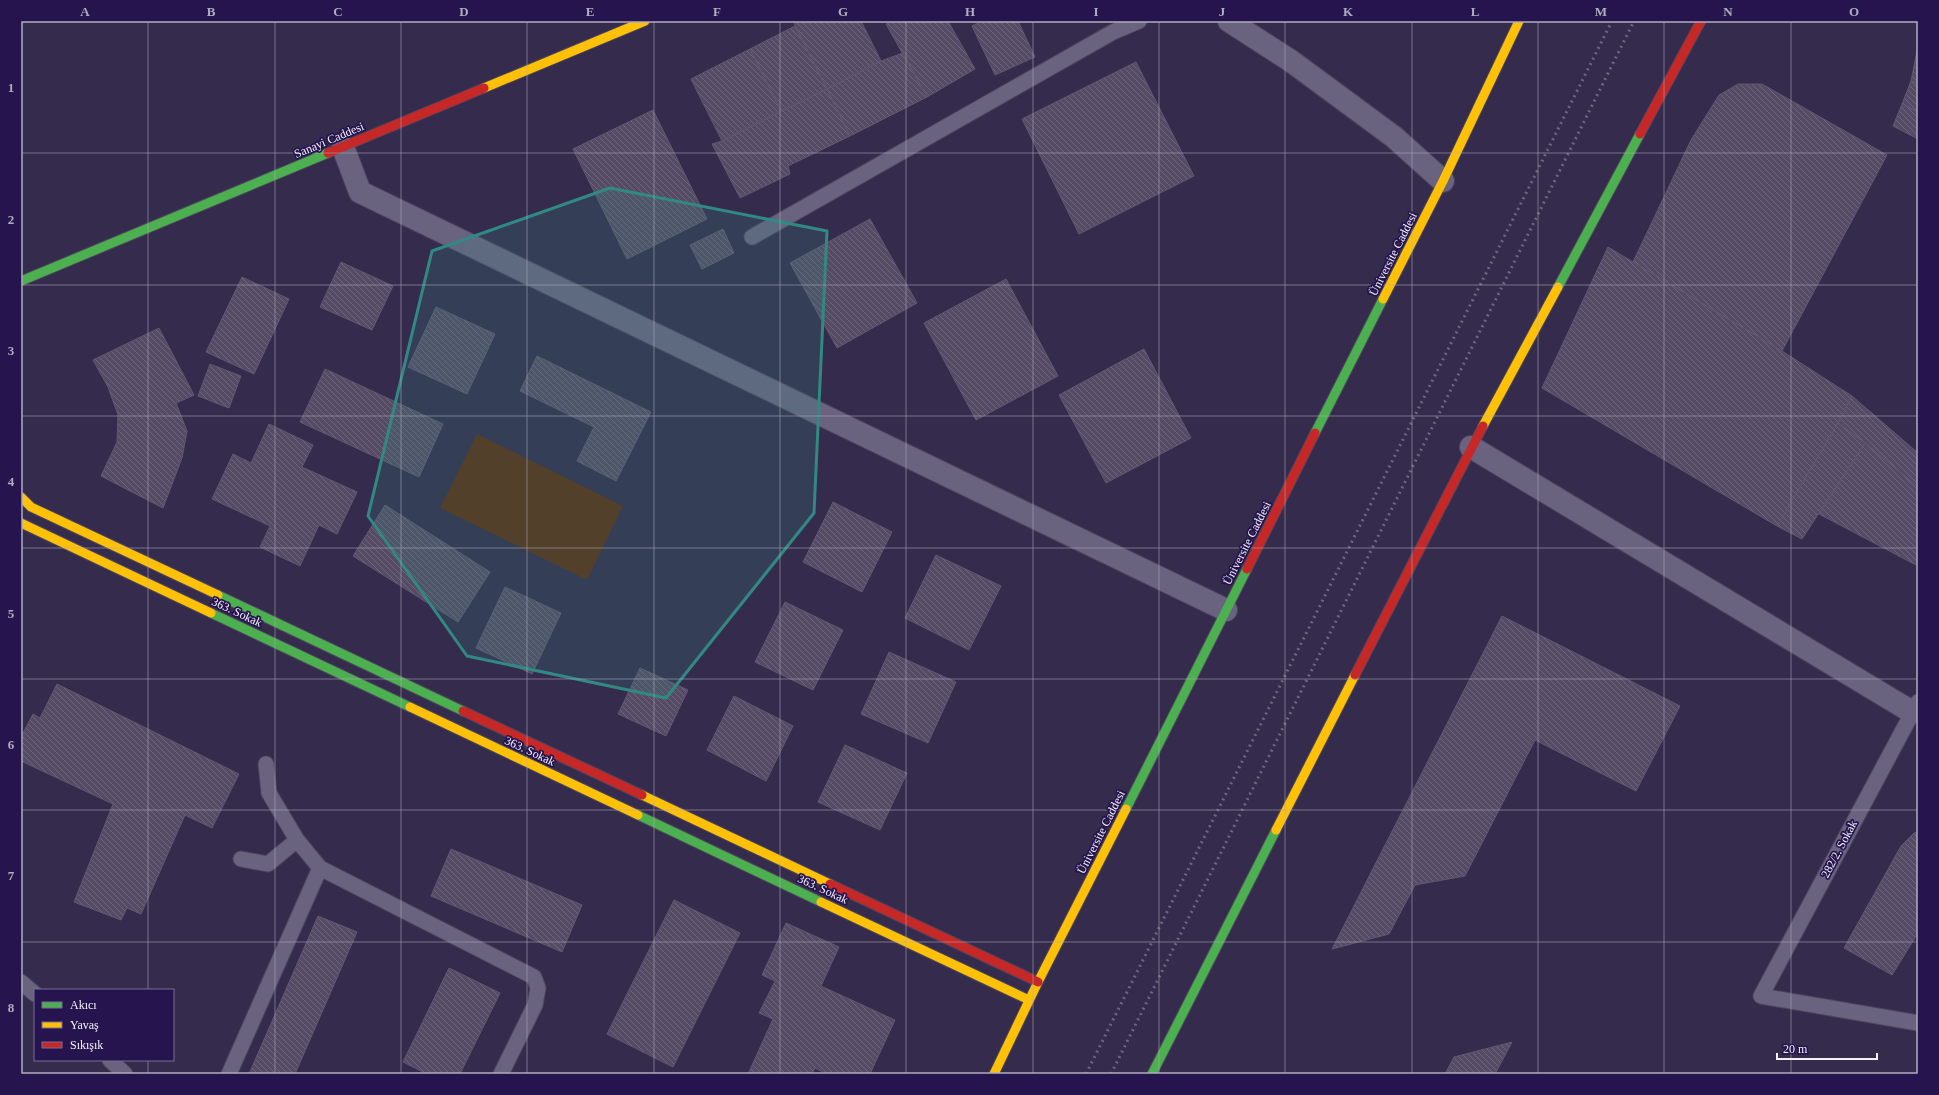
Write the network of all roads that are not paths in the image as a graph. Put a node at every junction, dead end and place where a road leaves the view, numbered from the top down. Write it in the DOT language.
graph roads {
  1 [pos="646,21"];
  2 [pos="1139,21"];
  3 [pos="1229,21"];
  4 [pos="1519,21"];
  5 [pos="1702,21"];
  6 [pos="343,147"];
  7 [pos="1443,181"];
  8 [pos="752,237"];
  9 [pos="21,281"];
  10 [pos="1471,447"];
  11 [pos="21,497"];
  12 [pos="21,523"];
  13 [pos="1226,610"];
  14 [pos="1915,707"];
  15 [pos="266,764"];
  16 [pos="297,840"];
  17 [pos="241,859"];
  18 [pos="320,868"];
  19 [pos="21,982"];
  20 [pos="1038,982"];
  21 [pos="34,993"];
  22 [pos="1029,1000"];
  23 [pos="1918,1023"];
  24 [pos="111,1061"];
  25 [pos="125,1074"];
  26 [pos="229,1074"];
  27 [pos="501,1074"];
  28 [pos="994,1074"];
  29 [pos="1152,1074"];
  1 -- 6 [label="street, Sanayi Caddesi"];
  2 -- 8 [label="lane"];
  3 -- 7 [label="street"];
  4 -- 7 [label="street, Üniversite Caddesi"];
  5 -- 10 [label="street"];
  6 -- 9 [label="street, Sanayi Caddesi"];
  6 -- 13 [label="street"];
  7 -- 13 [label="street, Üniversite Caddesi"];
  10 -- 14 [label="street"];
  10 -- 29 [label="street"];
  11 -- 20 [label="street"];
  12 -- 22 [label="street, 363. Sokak"];
  13 -- 20 [label="street, Üniversite Caddesi"];
  14 -- 23 [label="lane, 282/2. Sokak"];
  15 -- 16 [label="lane"];
  16 -- 17 [label="lane"];
  16 -- 18 [label="lane"];
  18 -- 26 [label="lane"];
  18 -- 27 [label="lane"];
  19 -- 21 [label="lane"];
  20 -- 22 [label="street, Üniversite Caddesi"];
  22 -- 28 [label="street, Üniversite Caddesi"];
  24 -- 25 [label="lane"];
}
